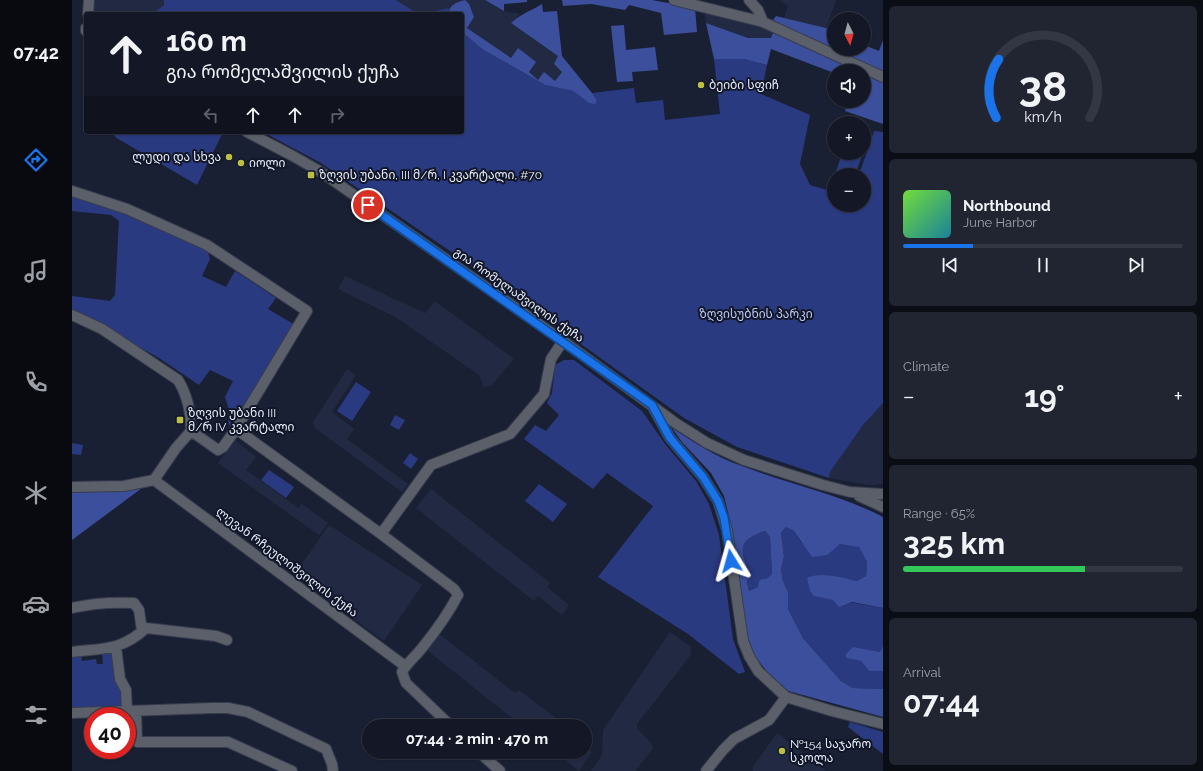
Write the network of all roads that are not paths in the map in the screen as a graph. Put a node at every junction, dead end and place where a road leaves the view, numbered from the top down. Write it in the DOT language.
graph roads {
  1 [pos="89,0"];
  2 [pos="674,0"];
  3 [pos="749,0"];
  4 [pos="88,12"];
  5 [pos="763,22"];
  6 [pos="883,77"];
  7 [pos="250,134"];
  8 [pos="72,191"];
  9 [pos="72,315"];
  10 [pos="563,341"];
  11 [pos="652,405"];
  12 [pos="236,429"];
  13 [pos="191,431"];
  14 [pos="154,480"];
  15 [pos="72,487"];
  16 [pos="850,492"];
  17 [pos="883,494"];
  18 [pos="883,507"];
  19 [pos="381,534"];
  20 [pos="72,608"];
  21 [pos="142,631"];
  22 [pos="227,640"];
  23 [pos="116,647"];
  24 [pos="72,652"];
  25 [pos="405,666"];
  26 [pos="786,697"];
  27 [pos="130,707"];
  28 [pos="136,712"];
  29 [pos="72,713"];
  30 [pos="84,713"];
  31 [pos="444,719"];
  32 [pos="883,724"];
  33 [pos="136,737"];
  34 [pos="486,759"];
  35 [pos="292,771"];
  36 [pos="333,771"];
  37 [pos="500,771"];
  38 [pos="706,771"];
  1 -- 4 [label="street"];
  2 -- 5 [label="street"];
  3 -- 5 [label="street"];
  5 -- 6 [label="street"];
  7 -- 10 [label="street, გია რომელაშვილის ქუჩა"];
  8 -- 12 [label="street"];
  9 -- 13 [label="street"];
  10 -- 11 [label="street, გია რომელაშვილის ქუჩა"];
  10 -- 19 [label="street"];
  11 -- 16 [label="street, გია რომელაშვილის ქუჩა"];
  11 -- 26 [label="street"];
  12 -- 13 [label="street"];
  12 -- 19 [label="street"];
  13 -- 14 [label="street"];
  14 -- 15 [label="street"];
  14 -- 25 [label="street, ლევან რჩეულიშვილის ქუჩა"];
  16 -- 17 [label="street, გია რომელაშვილის ქუჩა"];
  16 -- 18 [label="street, გია რომელაშვილის ქუჩა"];
  19 -- 25 [label="street"];
  20 -- 21 [label="street"];
  21 -- 22 [label="street"];
  21 -- 23 [label="street"];
  23 -- 24 [label="street"];
  23 -- 27 [label="street"];
  25 -- 31 [label="street"];
  26 -- 32 [label="street"];
  26 -- 38 [label="street"];
  28 -- 36 [label="street"];
  29 -- 30 [label="street"];
  33 -- 35 [label="street"];
  34 -- 37 [label="street"];
}
